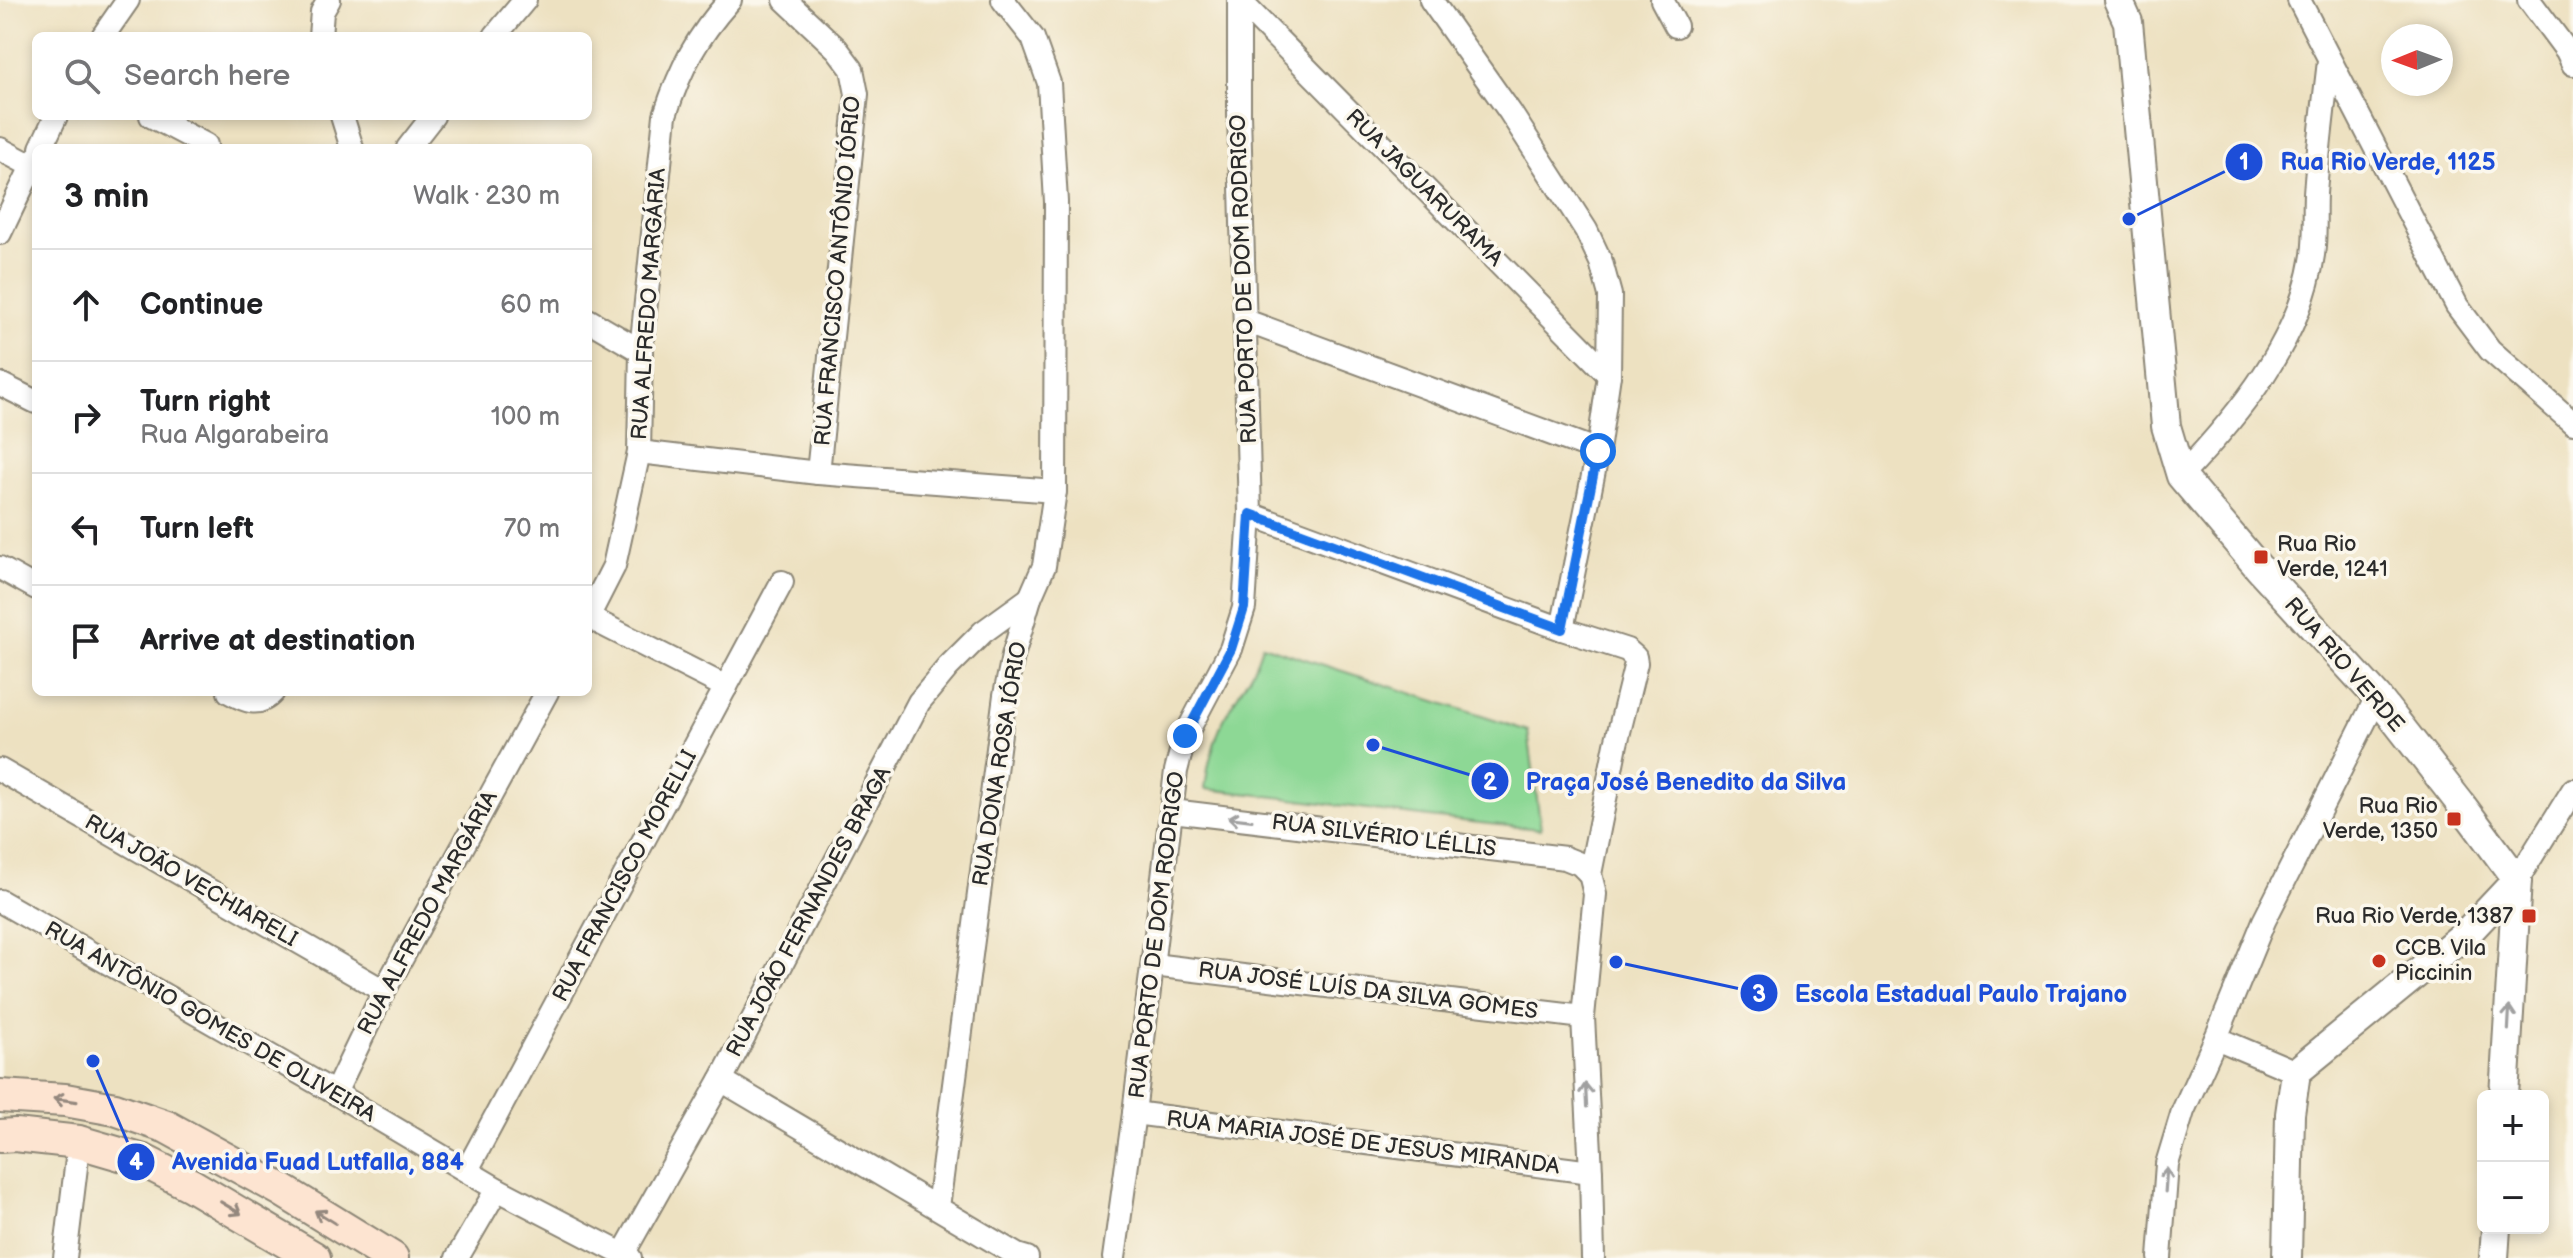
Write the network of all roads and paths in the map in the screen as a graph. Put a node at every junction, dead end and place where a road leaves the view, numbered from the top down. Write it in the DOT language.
graph roads {
  1 [pos="128,0"];
  2 [pos="329,0"];
  3 [pos="525,0"];
  4 [pos="730,0"];
  5 [pos="785,0"];
  6 [pos="1003,0"];
  7 [pos="1239,0"];
  8 [pos="1431,0"];
  9 [pos="1662,0"];
  10 [pos="2118,0"];
  11 [pos="2299,0"];
  12 [pos="2529,0"];
  13 [pos="1676,26"];
  14 [pos="106,32"];
  15 [pos="320,32"];
  16 [pos="498,32"];
  17 [pos="2329,61"];
  18 [pos="2573,64"];
  19 [pos="54,120"];
  20 [pos="159,120"];
  21 [pos="343,120"];
  22 [pos="430,120"];
  23 [pos="42,144"];
  24 [pos="204,144"];
  25 [pos="351,144"];
  26 [pos="411,144"];
  27 [pos="0,149"];
  28 [pos="32,156"];
  29 [pos="32,165"];
  30 [pos="0,233"];
  31 [pos="1246,321"];
  32 [pos="592,322"];
  33 [pos="641,351"];
  34 [pos="1609,375"];
  35 [pos="0,384"];
  36 [pos="32,400"];
  37 [pos="2573,423"];
  38 [pos="1598,451"];
  39 [pos="639,452"];
  40 [pos="818,473"];
  41 [pos="2181,476"];
  42 [pos="1055,491"];
  43 [pos="1250,514"];
  44 [pos="0,568"];
  45 [pos="782,582"];
  46 [pos="32,586"];
  47 [pos="1030,598"];
  48 [pos="592,609"];
  49 [pos="592,619"];
  50 [pos="1562,629"];
  51 [pos="726,687"];
  52 [pos="238,696"];
  53 [pos="269,696"];
  54 [pos="545,696"];
  55 [pos="2377,697"];
  56 [pos="0,770"];
  57 [pos="2573,790"];
  58 [pos="1172,811"];
  59 [pos="2564,823"];
  60 [pos="1590,874"];
  61 [pos="2517,880"];
  62 [pos="0,901"];
  63 [pos="1153,965"];
  64 [pos="384,991"];
  65 [pos="1583,1017"];
  66 [pos="2216,1038"];
  67 [pos="2296,1072"];
  68 [pos="721,1080"];
  69 [pos="2504,1090"];
  70 [pos="335,1093"];
  71 [pos="0,1096"];
  72 [pos="1134,1113"];
  73 [pos="0,1136"];
  74 [pos="79,1142"];
  75 [pos="467,1170"];
  76 [pos="1591,1172"];
  77 [pos="497,1189"];
  78 [pos="938,1207"];
  79 [pos="2496,1234"];
  80 [pos="627,1256"];
  81 [pos="65,1258"];
  82 [pos="314,1258"];
  83 [pos="392,1258"];
  84 [pos="457,1258"];
  85 [pos="1027,1258"];
  86 [pos="1114,1258"];
  87 [pos="1593,1258"];
  88 [pos="2160,1258"];
  89 [pos="2287,1258"];
  90 [pos="2494,1258"];
  1 -- 14 [label="street"];
  2 -- 15 [label="street"];
  3 -- 16 [label="street"];
  4 -- 33 [label="street, RUA ALFREDO MARGÁRIA"];
  5 -- 40 [label="street, RUA FRANCISCO ANTÔNIO IÓRIO"];
  6 -- 42 [label="street, RUA DONA ROSA IÓRIO"];
  7 -- 31 [label="street, RUA PORTO DE DOM RODRIGO"];
  7 -- 34 [label="street, RUA JAGUARURAMA"];
  8 -- 34 [label="street"];
  9 -- 13 [label="street"];
  10 -- 41 [label="street, RUA RIO VERDE"];
  11 -- 17 [label="street"];
  12 -- 18 [label="street"];
  17 -- 37 [label="street"];
  17 -- 41 [label="street"];
  19 -- 23 [label="street"];
  20 -- 24 [label="street"];
  21 -- 25 [label="street"];
  22 -- 26 [label="street"];
  27 -- 28 [label="street"];
  29 -- 30 [label="street"];
  31 -- 38 [label="street"];
  31 -- 43 [label="street, RUA PORTO DE DOM RODRIGO"];
  32 -- 33 [label="street"];
  33 -- 39 [label="street, RUA ALFREDO MARGÁRIA"];
  34 -- 38 [label="street"];
  35 -- 36 [label="street"];
  38 -- 50 [label="street"];
  39 -- 40 [label="street"];
  39 -- 48 [label="street, RUA ALFREDO MARGÁRIA"];
  40 -- 42 [label="street"];
  41 -- 55 [label="street, RUA RIO VERDE"];
  42 -- 47 [label="street, RUA DONA ROSA IÓRIO"];
  43 -- 50 [label="street"];
  43 -- 58 [label="street, RUA PORTO DE DOM RODRIGO"];
  44 -- 46 [label="street"];
  45 -- 51 [label="street, RUA FRANCISCO MORELLI"];
  47 -- 68 [label="street, RUA JOÃO FERNANDES BRAGA"];
  47 -- 78 [label="street, RUA DONA ROSA IÓRIO"];
  49 -- 51 [label="street"];
  50 -- 60 [label="street"];
  51 -- 75 [label="street, RUA FRANCISCO MORELLI"];
  52 -- 53 [label="street"];
  54 -- 64 [label="street, RUA ALFREDO MARGÁRIA"];
  55 -- 61 [label="street, RUA RIO VERDE"];
  55 -- 66 [label="street"];
  56 -- 64 [label="street, RUA JOÃO VECHIARELI"];
  57 -- 59 [label="street"];
  60 -- 58 [label="street, RUA SILVÉRIO LÉLLIS, one-way"];
  58 -- 63 [label="street, RUA PORTO DE DOM RODRIGO"];
  59 -- 61 [label="street"];
  60 -- 65 [label="street"];
  61 -- 67 [label="street"];
  69 -- 61 [label="street, one-way"];
  62 -- 70 [label="street, RUA ANTÔNIO GOMES DE OLIVEIRA"];
  63 -- 65 [label="street, RUA JOSÉ LUÍS DA SILVA GOMES"];
  63 -- 72 [label="street, RUA PORTO DE DOM RODRIGO"];
  64 -- 70 [label="street, RUA ALFREDO MARGÁRIA"];
  76 -- 65 [label="street, one-way"];
  66 -- 67 [label="street"];
  88 -- 66 [label="street, one-way"];
  67 -- 89 [label="street"];
  68 -- 78 [label="street"];
  68 -- 80 [label="street, RUA JOÃO FERNANDES BRAGA"];
  70 -- 75 [label="street, RUA ANTÔNIO GOMES DE OLIVEIRA"];
  83 -- 71 [label="main road, one-way"];
  72 -- 76 [label="street, RUA MARIA JOSÉ DE JESUS MIRANDA"];
  72 -- 86 [label="street, RUA PORTO DE DOM RODRIGO"];
  73 -- 74 [label="main road"];
  74 -- 81 [label="street"];
  74 -- 82 [label="main road, one-way"];
  75 -- 77 [label="street, RUA ANTÔNIO GOMES DE OLIVEIRA"];
  76 -- 87 [label="street"];
  77 -- 80 [label="street, RUA ANTÔNIO GOMES DE OLIVEIRA"];
  77 -- 84 [label="street"];
  78 -- 85 [label="street"];
  79 -- 90 [label="street"];
}
